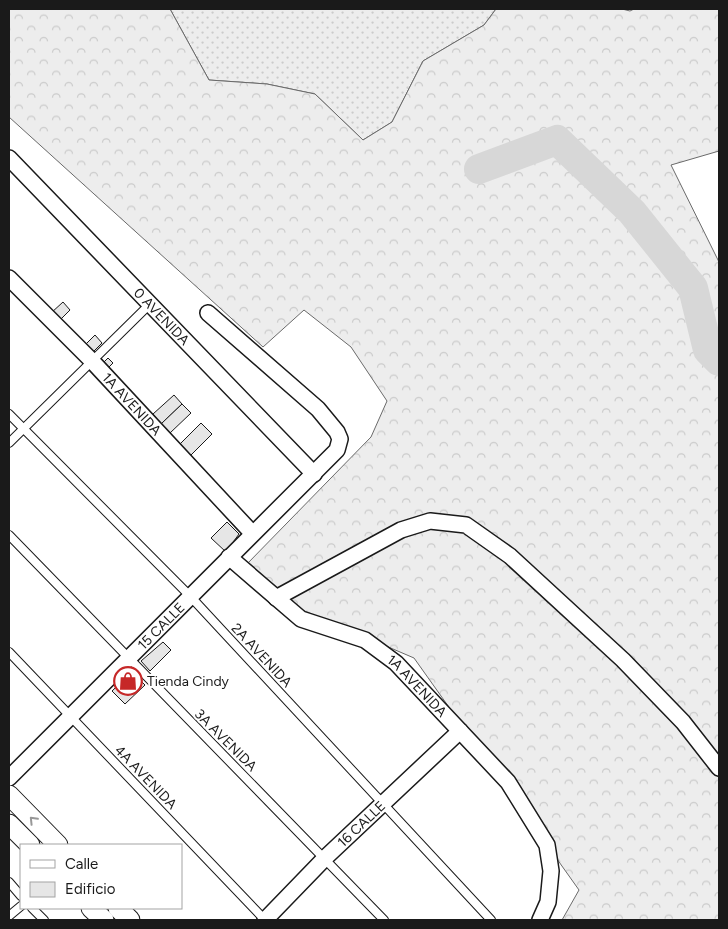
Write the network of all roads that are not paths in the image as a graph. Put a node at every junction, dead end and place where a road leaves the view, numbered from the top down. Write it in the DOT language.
graph roads {
  1 [pos="9,158"];
  2 [pos="9,278"];
  3 [pos="151,303"];
  4 [pos="208,313"];
  5 [pos="92,361"];
  6 [pos="9,414"];
  7 [pos="23,429"];
  8 [pos="9,443"];
  9 [pos="314,474"];
  10 [pos="252,534"];
  11 [pos="9,535"];
  12 [pos="229,558"];
  13 [pos="190,596"];
  14 [pos="276,598"];
  15 [pos="9,652"];
  16 [pos="129,660"];
  17 [pos="71,716"];
  18 [pos="460,731"];
  19 [pos="719,768"];
  20 [pos="9,778"];
  21 [pos="9,795"];
  22 [pos="384,804"];
  23 [pos="9,824"];
  24 [pos="29,844"];
  25 [pos="57,844"];
  26 [pos="325,858"];
  27 [pos="9,882"];
  28 [pos="20,895"];
  29 [pos="20,907"];
  30 [pos="33,909"];
  31 [pos="92,909"];
  32 [pos="119,909"];
  33 [pos="9,916"];
  34 [pos="44,920"];
  35 [pos="104,920"];
  36 [pos="130,920"];
  37 [pos="265,920"];
  38 [pos="384,920"];
  39 [pos="491,920"];
  40 [pos="540,920"];
  1 -- 3 [label="street, 0 AVENIDA"];
  2 -- 5 [label="street, 1A AVENIDA"];
  3 -- 5 [label="lane"];
  3 -- 9 [label="street, 0 AVENIDA"];
  4 -- 9 [label="street, 15 CALLE"];
  5 -- 7 [label="lane"];
  5 -- 10 [label="street, 1A AVENIDA"];
  6 -- 7 [label="lane, 2A AVENIDA"];
  7 -- 8 [label="lane"];
  7 -- 13 [label="lane, 2A AVENIDA"];
  9 -- 10 [label="street, 15 CALLE"];
  10 -- 12 [label="street, 15 CALLE"];
  11 -- 16 [label="lane, 3A AVENIDA"];
  12 -- 13 [label="street, 15 CALLE"];
  12 -- 14 [label="street, 1A AVENIDA"];
  13 -- 16 [label="street, 15 CALLE"];
  13 -- 22 [label="lane, 2A AVENIDA"];
  14 -- 18 [label="street, 1A AVENIDA"];
  14 -- 19 [label="street"];
  15 -- 17 [label="lane, 4A AVENIDA"];
  16 -- 17 [label="street, 15 CALLE"];
  16 -- 26 [label="lane, 3A AVENIDA"];
  17 -- 20 [label="street, 15 CALLE"];
  17 -- 37 [label="lane, 4A AVENIDA"];
  18 -- 22 [label="street, 16 CALLE"];
  18 -- 40 [label="street, 1A AVENIDA"];
  25 -- 21 [label="street, one-way"];
  22 -- 26 [label="street, 16 CALLE"];
  22 -- 39 [label="lane, 2A AVENIDA"];
  23 -- 24 [label="street"];
  26 -- 37 [label="street, 16 CALLE"];
  26 -- 38 [label="lane, 3A AVENIDA"];
  27 -- 28 [label="lane"];
  29 -- 33 [label="lane"];
  30 -- 34 [label="lane"];
  31 -- 35 [label="street"];
  32 -- 36 [label="street"];
}
